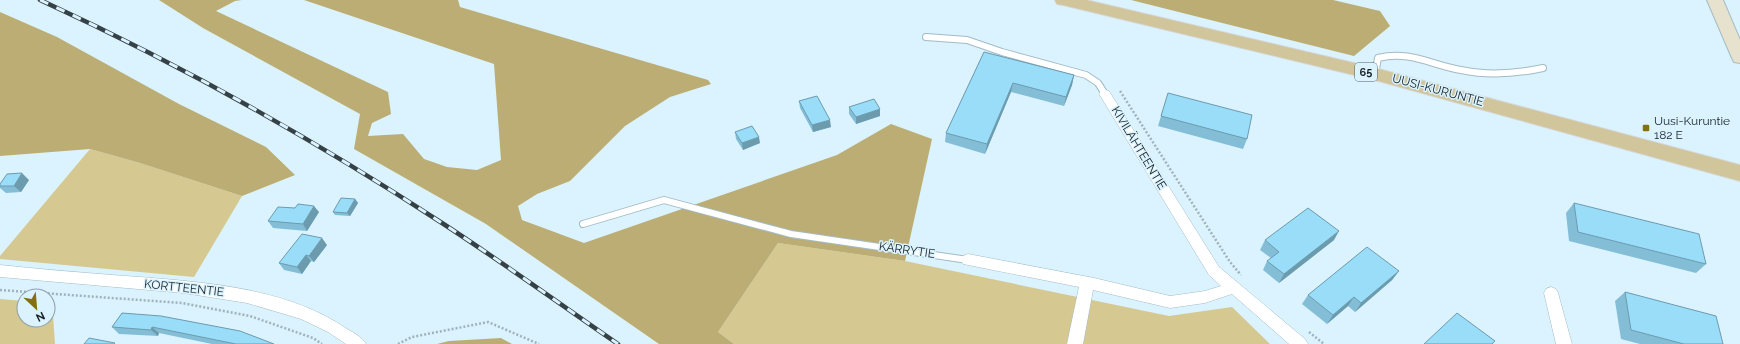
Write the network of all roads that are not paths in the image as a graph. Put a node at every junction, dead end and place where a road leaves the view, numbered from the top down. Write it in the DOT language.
graph roads {
  1 [pos="1063,0"];
  2 [pos="1715,0"];
  3 [pos="926,37"];
  4 [pos="1740,58"];
  5 [pos="1543,68"];
  6 [pos="1374,74"];
  7 [pos="1106,94"];
  8 [pos="1740,173"];
  9 [pos="583,224"];
  10 [pos="968,260"];
  11 [pos="0,272"];
  12 [pos="1087,283"];
  13 [pos="1239,283"];
  14 [pos="1551,293"];
  15 [pos="358,344"];
  16 [pos="1075,344"];
  17 [pos="1300,344"];
  18 [pos="1564,344"];
  1 -- 6 [label="main road, UUSI-KURUNTIE / 65"];
  2 -- 4 [label="street"];
  3 -- 7 [label="lane, KIVILÄHTEENTIE"];
  5 -- 6 [label="lane"];
  6 -- 8 [label="main road, UUSI-KURUNTIE / 65"];
  7 -- 13 [label="street, KIVILÄHTEENTIE"];
  9 -- 10 [label="lane, KÄRRYTIE"];
  10 -- 12 [label="street, KÄRRYTIE"];
  11 -- 15 [label="street, KORTTEENTIE"];
  12 -- 13 [label="street, KÄRRYTIE"];
  12 -- 16 [label="street"];
  13 -- 17 [label="street, KIVILÄHTEENTIE"];
  14 -- 18 [label="street"];
}
